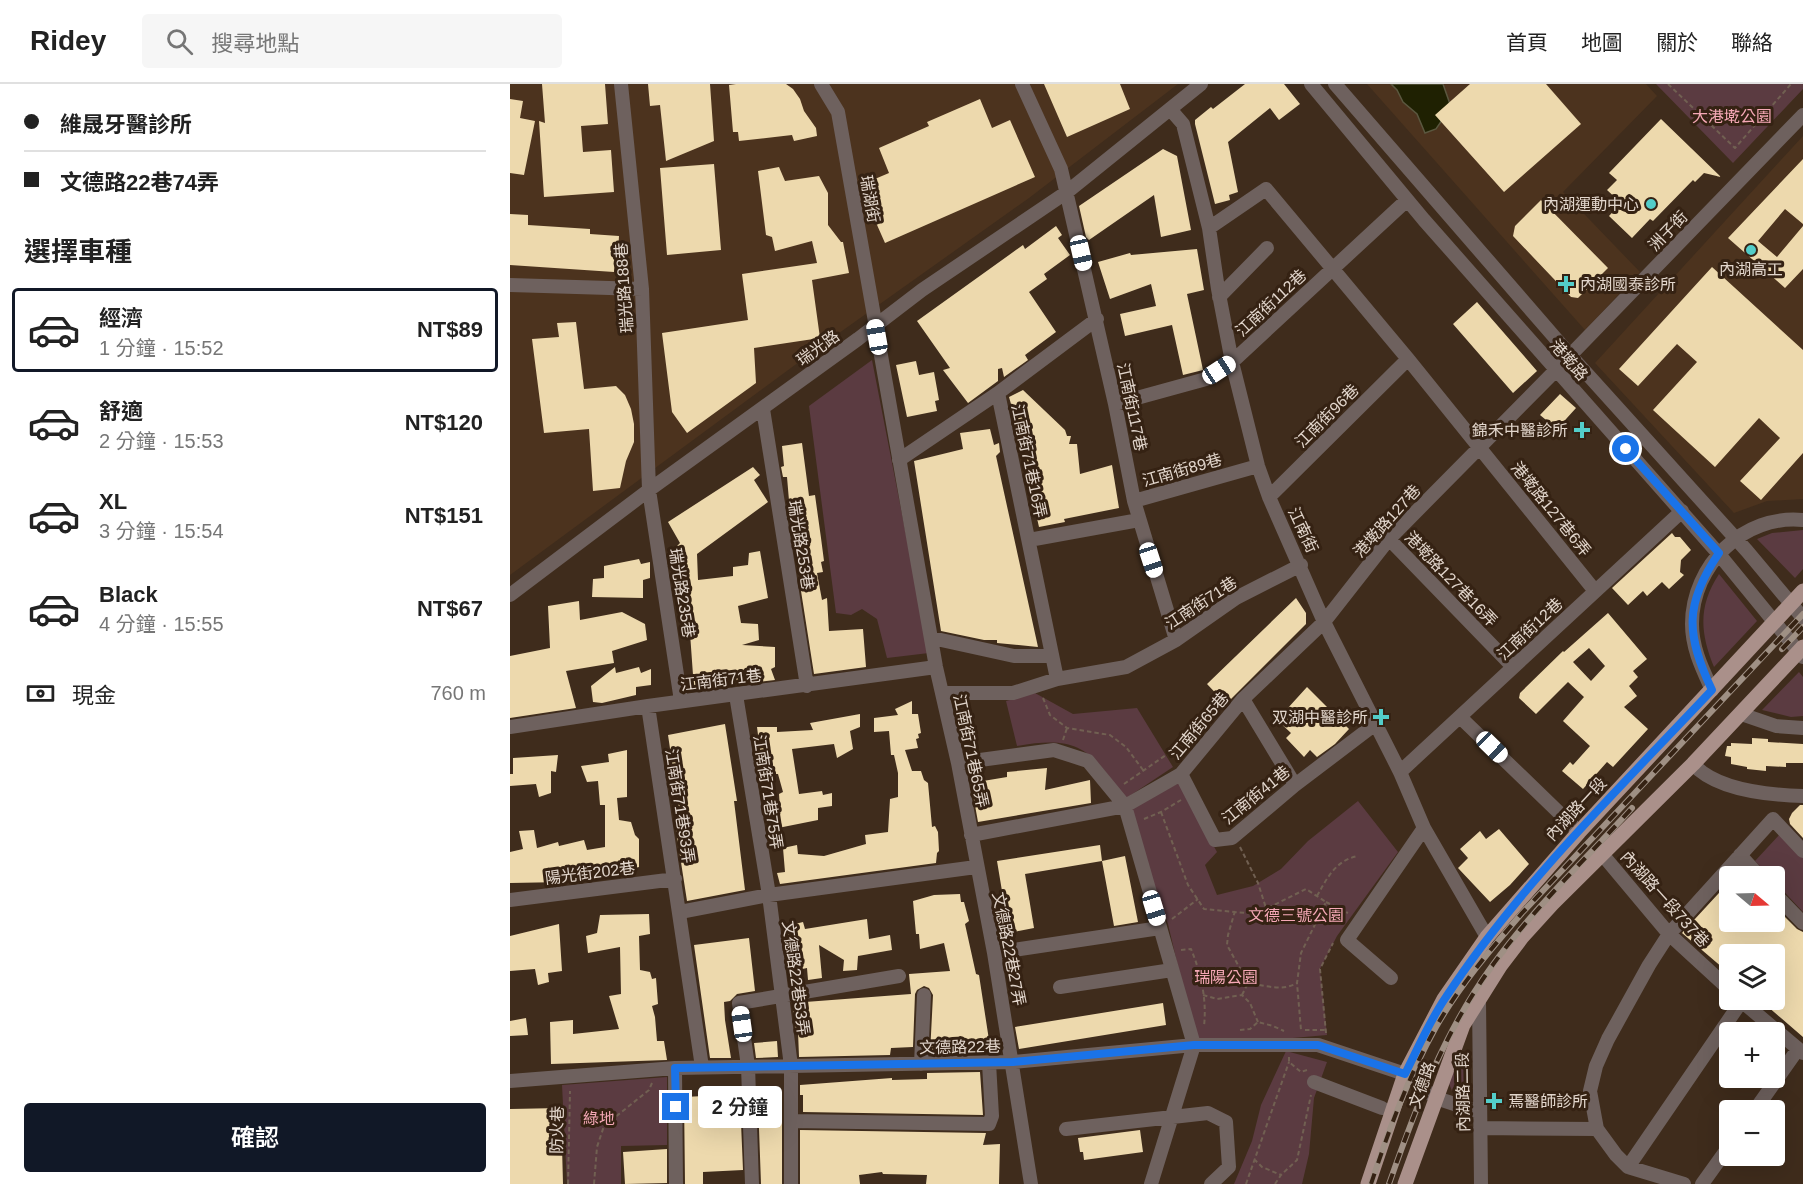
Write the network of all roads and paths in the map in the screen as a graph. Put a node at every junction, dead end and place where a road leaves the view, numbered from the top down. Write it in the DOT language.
graph roads {
  1 [pos="621,84"];
  2 [pos="821,84"];
  3 [pos="1022,84"];
  4 [pos="1201,84"];
  5 [pos="1311,84"];
  6 [pos="1335,84"];
  7 [pos="1668,84"];
  8 [pos="1791,84"];
  9 [pos="1170,109"];
  10 [pos="1803,115"];
  11 [pos="1067,192"];
  12 [pos="1407,200"];
  13 [pos="1209,228"];
  14 [pos="1267,248"];
  15 [pos="1333,268"];
  16 [pos="510,285"];
  17 [pos="642,289"];
  18 [pos="1219,297"];
  19 [pos="1096,320"];
  20 [pos="875,325"];
  21 [pos="1570,355"];
  22 [pos="1408,359"];
  23 [pos="1232,362"];
  24 [pos="1556,370"];
  25 [pos="998,393"];
  26 [pos="1115,404"];
  27 [pos="763,409"];
  28 [pos="1480,448"];
  29 [pos="899,460"];
  30 [pos="1258,466"];
  31 [pos="650,490"];
  32 [pos="1269,497"];
  33 [pos="1134,501"];
  34 [pos="1682,511"];
  35 [pos="1139,520"];
  36 [pos="1803,520"];
  37 [pos="1735,538"];
  38 [pos="1389,539"];
  39 [pos="1029,540"];
  40 [pos="1719,553"];
  41 [pos="1301,565"];
  42 [pos="1595,591"];
  43 [pos="1803,591"];
  44 [pos="510,595"];
  45 [pos="1791,604"];
  46 [pos="1803,618"];
  47 [pos="1324,621"];
  48 [pos="1775,622"];
  49 [pos="932,638"];
  50 [pos="1176,640"];
  51 [pos="1802,652"];
  52 [pos="1052,656"];
  53 [pos="936,667"];
  54 [pos="1514,667"];
  55 [pos="1057,679"];
  56 [pos="807,686"];
  57 [pos="1037,686"];
  58 [pos="1712,690"];
  59 [pos="942,693"];
  60 [pos="736,695"];
  61 [pos="1243,699"];
  62 [pos="681,701"];
  63 [pos="648,705"];
  64 [pos="1741,714"];
  65 [pos="1460,717"];
  66 [pos="1374,725"];
  67 [pos="510,727"];
  68 [pos="1803,728"];
  69 [pos="1166,755"];
  70 [pos="958,763"];
  71 [pos="1693,764"];
  72 [pos="1143,770"];
  73 [pos="1400,772"];
  74 [pos="1180,774"];
  75 [pos="1295,785"];
  76 [pos="1113,792"];
  77 [pos="1191,794"];
  78 [pos="1776,795"];
  79 [pos="1803,796"];
  80 [pos="1125,806"];
  81 [pos="1161,812"];
  82 [pos="1773,819"];
  83 [pos="1130,825"];
  84 [pos="1424,828"];
  85 [pos="1579,832"];
  86 [pos="1234,836"];
  87 [pos="972,838"];
  88 [pos="1803,850"];
  89 [pos="1602,854"];
  90 [pos="1740,855"];
  91 [pos="1358,856"];
  92 [pos="1750,866"];
  93 [pos="976,867"];
  94 [pos="675,879"];
  95 [pos="768,895"];
  96 [pos="1317,896"];
  97 [pos="1199,899"];
  98 [pos="510,900"];
  99 [pos="1326,902"];
  100 [pos="1785,904"];
  101 [pos="1266,908"];
  102 [pos="1235,911"];
  103 [pos="680,912"];
  104 [pos="1352,915"];
  105 [pos="1803,923"];
  106 [pos="1160,928"];
  107 [pos="1669,934"];
  108 [pos="1487,937"];
  109 [pos="1167,952"];
  110 [pos="994,953"];
  111 [pos="1172,970"];
  112 [pos="899,976"];
  113 [pos="1391,978"];
  114 [pos="1719,980"];
  115 [pos="1248,983"];
  116 [pos="1297,983"];
  117 [pos="1060,987"];
  118 [pos="782,995"];
  119 [pos="924,995"];
  120 [pos="1203,995"];
  121 [pos="1242,995"];
  122 [pos="1479,1000"];
  123 [pos="1733,1010"];
  124 [pos="1752,1010"];
  125 [pos="1258,1022"];
  126 [pos="1238,1030"];
  127 [pos="1326,1030"];
  128 [pos="1292,1031"];
  129 [pos="1203,1034"];
  130 [pos="1194,1045"];
  131 [pos="1289,1045"];
  132 [pos="1801,1051"];
  133 [pos="1013,1062"];
  134 [pos="1289,1062"];
  135 [pos="989,1063"];
  136 [pos="921,1064"];
  137 [pos="748,1066"];
  138 [pos="791,1066"];
  139 [pos="702,1067"];
  140 [pos="675,1068"];
  141 [pos="657,1069"];
  142 [pos="1405,1074"];
  143 [pos="570,1076"];
  144 [pos="1312,1076"];
  145 [pos="510,1081"];
  146 [pos="1436,1098"];
  147 [pos="1763,1100"];
  148 [pos="1382,1108"];
  149 [pos="1479,1112"];
  150 [pos="1173,1116"];
  151 [pos="791,1121"];
  152 [pos="1480,1128"];
  153 [pos="1066,1129"];
  154 [pos="1597,1129"];
  155 [pos="1254,1159"];
  156 [pos="1719,1160"];
  157 [pos="1628,1167"];
  158 [pos="1281,1175"];
  159 [pos="568,1184"];
  160 [pos="594,1184"];
  161 [pos="676,1184"];
  162 [pos="752,1184"];
  163 [pos="791,1184"];
  164 [pos="1031,1184"];
  165 [pos="1151,1184"];
  166 [pos="1211,1184"];
  167 [pos="1246,1184"];
  168 [pos="1275,1184"];
  169 [pos="1368,1184"];
  170 [pos="1406,1184"];
  171 [pos="1481,1184"];
  172 [pos="1684,1184"];
  173 [pos="1701,1184"];
  1 -- 17 [label="street, 瑞光路188巷"];
  2 -- 20 [label="street, 瑞湖街"];
  3 -- 11 [label="street, 江南街117巷"];
  4 -- 9 [label="street, 瑞光路"];
  5 -- 12 [label="street, 港墘路"];
  6 -- 21 [label="street, 港墘路"];
  7 -- 8 [label="path"];
  9 -- 11 [label="street, 瑞光路"];
  9 -- 13 [label="street, 江南街"];
  10 -- 21 [label="street, 洲子街"];
  11 -- 19 [label="street, 江南街117巷"];
  11 -- 20 [label="street, 瑞光路"];
  12 -- 15 [label="street, 江南街112巷"];
  12 -- 24 [label="street, 港墘路"];
  13 -- 15 [label="street"];
  13 -- 18 [label="street, 江南街"];
  14 -- 18 [label="street"];
  15 -- 22 [label="street"];
  15 -- 23 [label="street, 江南街112巷"];
  16 -- 17 [label="street"];
  17 -- 31 [label="street, 瑞光路188巷"];
  18 -- 23 [label="street, 江南街"];
  19 -- 25 [label="street, 江南街71巷16弄"];
  19 -- 26 [label="street, 江南街117巷"];
  20 -- 27 [label="street, 瑞光路"];
  20 -- 29 [label="street"];
  21 -- 24 [label="street, 洲子街"];
  21 -- 37 [label="street, 港墘路"];
  22 -- 28 [label="street"];
  22 -- 32 [label="street, 江南街96巷"];
  23 -- 26 [label="street, 江南街112巷"];
  23 -- 30 [label="street, 江南街"];
  24 -- 28 [label="street, 港墘路127巷"];
  24 -- 34 [label="street, 港墘路"];
  25 -- 29 [label="street"];
  25 -- 39 [label="street, 江南街71巷16弄"];
  26 -- 33 [label="street, 江南街117巷"];
  27 -- 31 [label="street, 瑞光路"];
  27 -- 56 [label="street, 瑞光路253巷"];
  28 -- 38 [label="street, 港墘路127巷"];
  28 -- 42 [label="street, 港墘路127巷6弄"];
  29 -- 49 [label="street"];
  30 -- 32 [label="street, 江南街"];
  30 -- 33 [label="street, 江南街89巷"];
  31 -- 44 [label="street, 瑞光路"];
  31 -- 62 [label="street, 瑞光路235巷"];
  32 -- 41 [label="street, 江南街"];
  33 -- 35 [label="street, 江南街89巷"];
  34 -- 40 [label="street, 港墘路"];
  34 -- 42 [label="street, 江南街12巷"];
  35 -- 39 [label="street"];
  35 -- 50 [label="street, 江南街89巷"];
  36 -- 37 [label="street"];
  37 -- 40 [label="street"];
  37 -- 45 [label="street, 港墘路"];
  38 -- 47 [label="street, 港墘路127巷"];
  38 -- 54 [label="street, 港墘路127巷16弄"];
  39 -- 52 [label="street, 江南街71巷16弄"];
  40 -- 48 [label="street, 港墘路"];
  40 -- 58 [label="street"];
  41 -- 47 [label="street, 江南街"];
  41 -- 50 [label="street, 江南街71巷"];
  42 -- 54 [label="street, 江南街12巷"];
  43 -- 45 [label="main road, 內湖路一段"];
  45 -- 46 [label="street, 港墘路"];
  45 -- 48 [label="main road, 內湖路一段"];
  47 -- 61 [label="street, 江南街65巷"];
  47 -- 66 [label="street, 江南街"];
  48 -- 51 [label="street, 港墘路"];
  48 -- 58 [label="main road, 內湖路一段"];
  49 -- 52 [label="street"];
  49 -- 53 [label="street"];
  50 -- 55 [label="street, 江南街71巷"];
  51 -- 64 [label="main road"];
  52 -- 55 [label="street, 江南街71巷16弄"];
  53 -- 56 [label="street, 江南街71巷"];
  53 -- 59 [label="street, 江南街71巷65弄"];
  54 -- 65 [label="street, 江南街12巷"];
  55 -- 57 [label="street, 江南街71巷"];
  56 -- 60 [label="street, 江南街71巷"];
  57 -- 59 [label="street, 江南街71巷"];
  57 -- 72 [label="path"];
  58 -- 85 [label="main road, 內湖路一段"];
  59 -- 70 [label="street, 江南街71巷65弄"];
  60 -- 62 [label="street, 江南街71巷"];
  60 -- 95 [label="street, 江南街71巷75弄"];
  61 -- 74 [label="street, 江南街65巷"];
  61 -- 75 [label="street"];
  62 -- 63 [label="street, 江南街71巷"];
  63 -- 67 [label="street, 江南街71巷"];
  63 -- 94 [label="street, 江南街71巷93弄"];
  64 -- 68 [label="street"];
  64 -- 71 [label="main road"];
  65 -- 73 [label="street, 江南街12巷"];
  65 -- 85 [label="street"];
  66 -- 73 [label="street, 江南街"];
  66 -- 75 [label="street, 江南街41巷"];
  69 -- 72 [label="path"];
  70 -- 76 [label="street"];
  70 -- 87 [label="street, 江南街71巷65弄"];
  71 -- 78 [label="street"];
  71 -- 89 [label="main road"];
  72 -- 76 [label="path"];
  73 -- 84 [label="street, 江南街"];
  74 -- 77 [label="street, 江南街41巷"];
  74 -- 80 [label="street, 江南街65巷"];
  75 -- 86 [label="street, 江南街41巷"];
  76 -- 80 [label="street"];
  77 -- 81 [label="path"];
  77 -- 86 [label="street, 江南街41巷"];
  78 -- 79 [label="street"];
  78 -- 82 [label="street"];
  80 -- 83 [label="street"];
  80 -- 87 [label="street, 江南街65巷"];
  81 -- 83 [label="path"];
  81 -- 97 [label="path"];
  82 -- 88 [label="street"];
  82 -- 90 [label="street"];
  83 -- 106 [label="street"];
  84 -- 108 [label="street, 江南街"];
  84 -- 113 [label="street"];
  85 -- 108 [label="main road, 內湖路一段"];
  86 -- 101 [label="path"];
  87 -- 93 [label="street, 文德路22巷27弄"];
  89 -- 107 [label="street, 內湖路一段737巷"];
  89 -- 122 [label="main road"];
  90 -- 92 [label="street"];
  90 -- 107 [label="street"];
  91 -- 96 [label="path"];
  93 -- 95 [label="street"];
  93 -- 110 [label="street, 文德路22巷27弄"];
  94 -- 98 [label="street, 陽光街202巷"];
  94 -- 103 [label="street, 江南街71巷93弄"];
  95 -- 103 [label="street"];
  95 -- 118 [label="street, 文德路22巷53弄"];
  96 -- 99 [label="path"];
  96 -- 101 [label="path"];
  97 -- 102 [label="path"];
  97 -- 106 [label="path"];
  99 -- 104 [label="path"];
  99 -- 116 [label="path"];
  100 -- 105 [label="street"];
  101 -- 102 [label="path"];
  102 -- 115 [label="path"];
  103 -- 139 [label="street, 江南街71巷93弄"];
  106 -- 109 [label="street"];
  106 -- 110 [label="street"];
  107 -- 114 [label="street, 內湖路一段737巷"];
  107 -- 154 [label="street"];
  108 -- 142 [label="main road, 內湖路一段"];
  109 -- 111 [label="street"];
  109 -- 120 [label="path"];
  110 -- 133 [label="street, 文德路22巷27弄"];
  111 -- 117 [label="street"];
  111 -- 130 [label="street"];
  112 -- 118 [label="street"];
  115 -- 116 [label="path"];
  115 -- 121 [label="path"];
  116 -- 127 [label="path"];
  118 -- 137 [label="street"];
  118 -- 138 [label="street, 文德路22巷53弄"];
  119 -- 136 [label="street"];
  120 -- 121 [label="path"];
  120 -- 129 [label="path"];
  121 -- 125 [label="path"];
  122 -- 146 [label="main road, 文德路"];
  122 -- 149 [label="street, 內湖路二段"];
  123 -- 157 [label="street"];
  124 -- 132 [label="street"];
  125 -- 126 [label="path"];
  125 -- 128 [label="path"];
  130 -- 131 [label="street, 文德路22巷"];
  130 -- 133 [label="street, 文德路22巷"];
  130 -- 150 [label="street"];
  131 -- 134 [label="path"];
  131 -- 142 [label="street, 文德路22巷"];
  132 -- 147 [label="street"];
  133 -- 135 [label="street, 文德路22巷"];
  133 -- 164 [label="street, 文德路22巷27弄"];
  134 -- 144 [label="path"];
  134 -- 155 [label="path"];
  135 -- 136 [label="street, 文德路22巷"];
  135 -- 151 [label="street"];
  136 -- 138 [label="street, 文德路22巷"];
  137 -- 138 [label="street, 文德路22巷"];
  137 -- 139 [label="street, 文德路22巷"];
  137 -- 162 [label="street"];
  138 -- 151 [label="street, 文德路22巷53弄"];
  139 -- 140 [label="street, 文德路22巷"];
  140 -- 141 [label="street, 文德路22巷"];
  140 -- 161 [label="street"];
  141 -- 143 [label="street, 文德路22巷"];
  141 -- 160 [label="path"];
  142 -- 146 [label="street, 文德路22巷"];
  142 -- 169 [label="main road, 文德路"];
  143 -- 145 [label="street, 文德路22巷"];
  143 -- 159 [label="path, 防火巷"];
  144 -- 148 [label="street"];
  144 -- 158 [label="path"];
  146 -- 149 [label="street, 文德路22巷"];
  146 -- 170 [label="main road, 文德路"];
  149 -- 152 [label="street, 內湖路二段"];
  150 -- 153 [label="street"];
  150 -- 165 [label="street"];
  150 -- 166 [label="street"];
  151 -- 163 [label="street, 文德路22巷53弄"];
  152 -- 154 [label="street"];
  152 -- 171 [label="street, 內湖路二段"];
  154 -- 157 [label="street"];
  155 -- 158 [label="path"];
  155 -- 167 [label="path"];
  156 -- 173 [label="street"];
  157 -- 172 [label="street"];
  158 -- 168 [label="path"];
}
